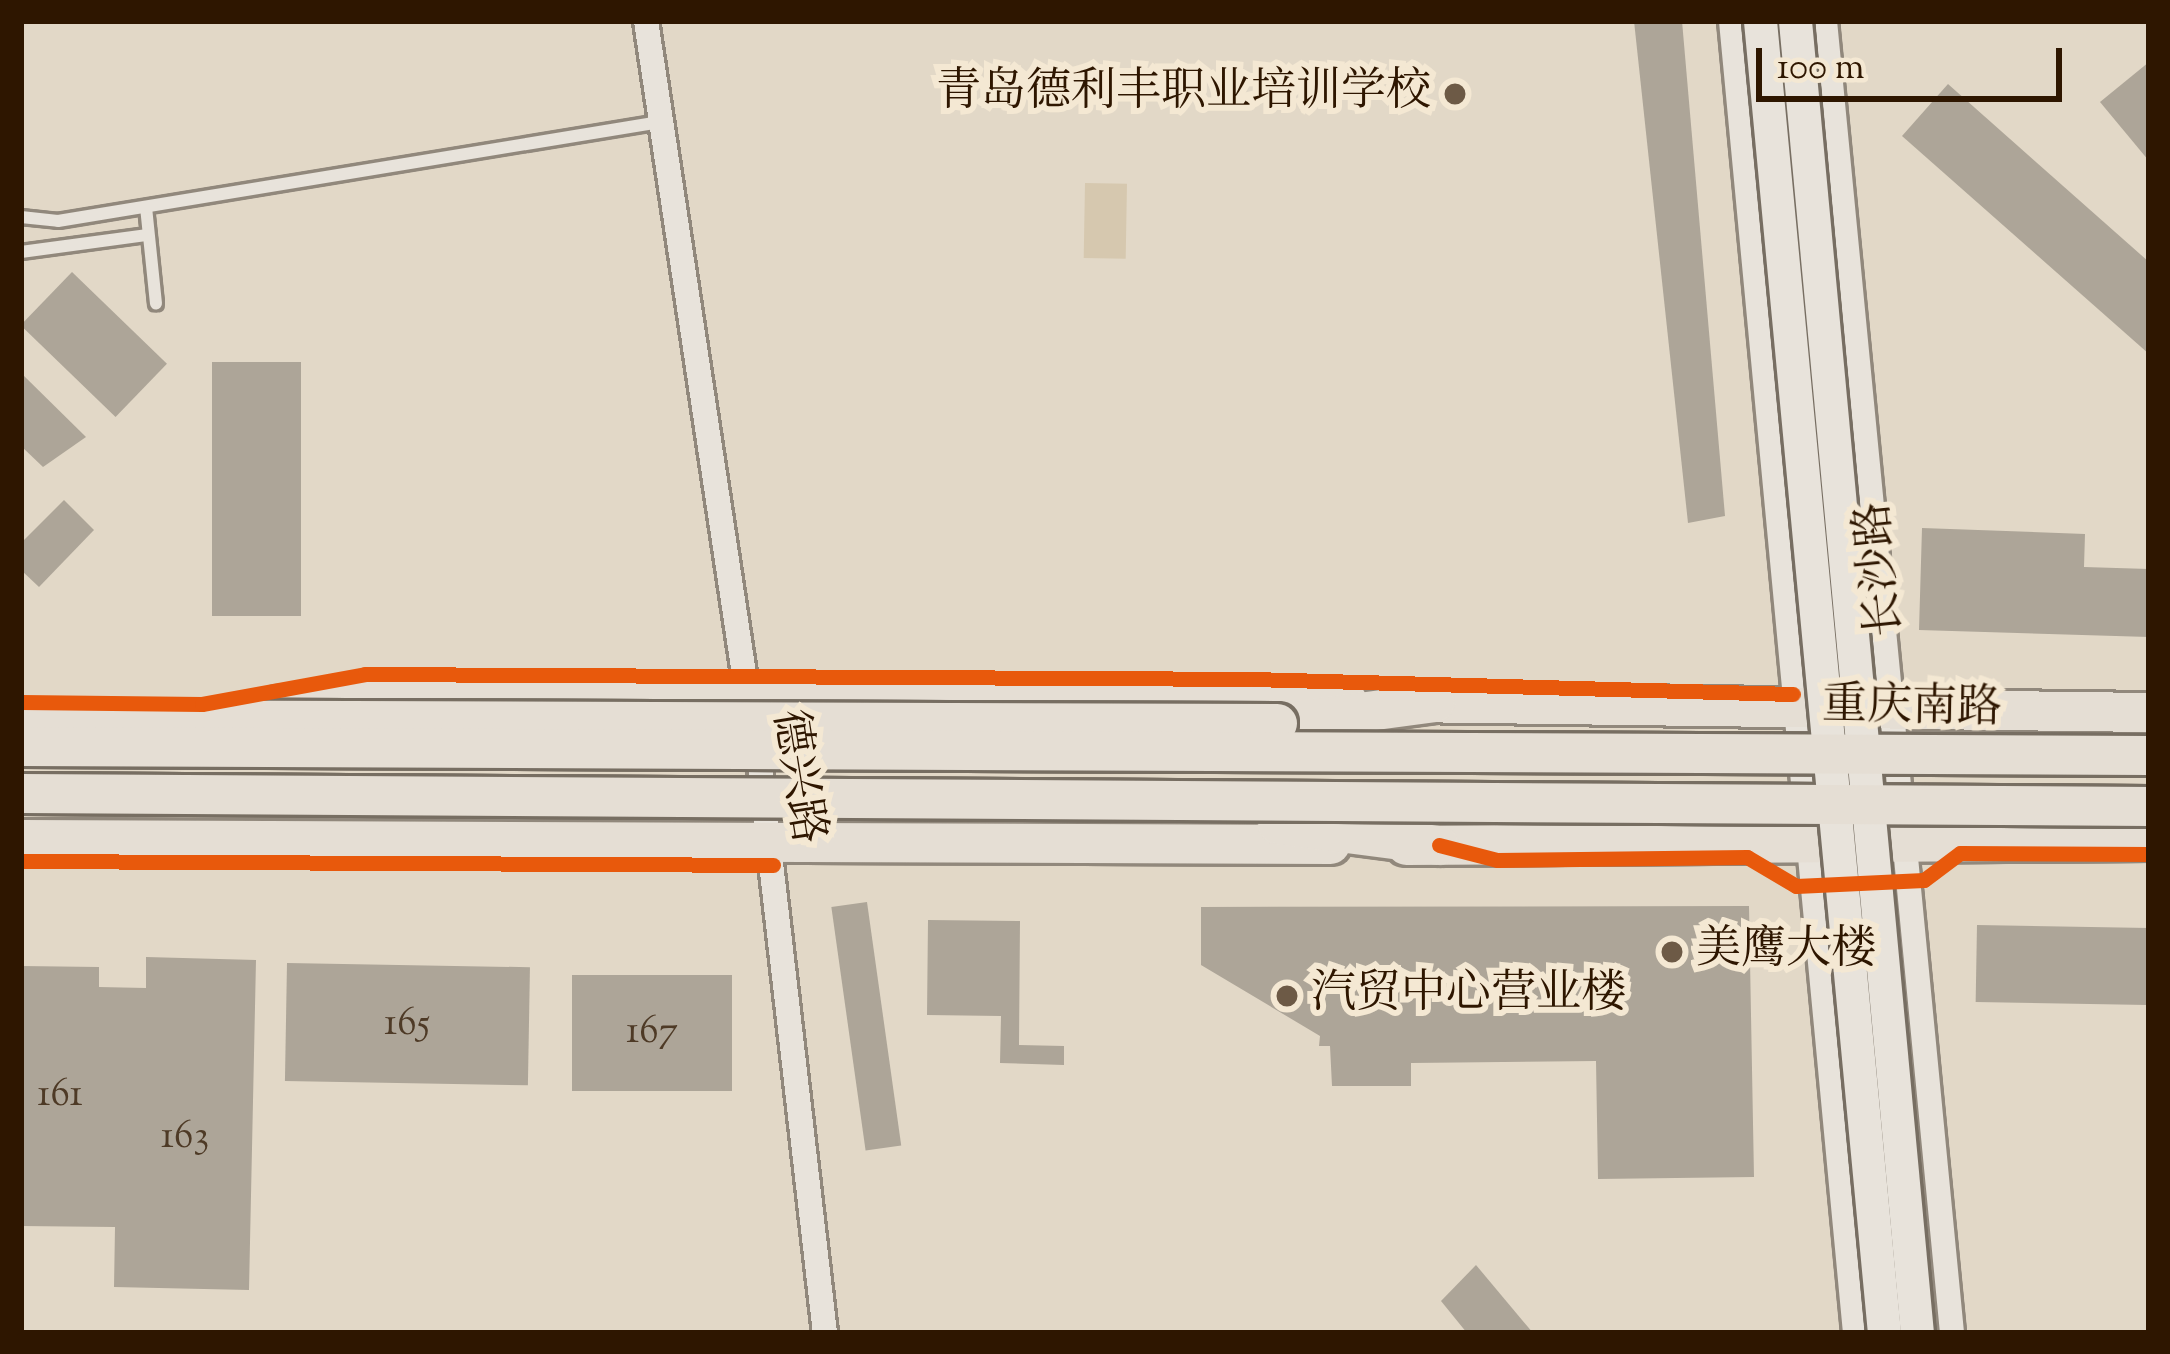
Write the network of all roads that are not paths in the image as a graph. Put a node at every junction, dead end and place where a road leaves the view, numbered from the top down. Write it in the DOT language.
graph roads {
  1 [pos="646,21"];
  2 [pos="1731,21"];
  3 [pos="1760,21"];
  4 [pos="1795,21"];
  5 [pos="1825,21"];
  6 [pos="661,122"];
  7 [pos="146,207"];
  8 [pos="21,218"];
  9 [pos="146,235"];
  10 [pos="21,252"];
  11 [pos="156,303"];
  12 [pos="746,696"];
  13 [pos="1435,702"];
  14 [pos="1794,707"];
  15 [pos="1895,709"];
  16 [pos="2149,712"];
  17 [pos="21,716"];
  18 [pos="21,746"];
  19 [pos="2149,755"];
  20 [pos="21,793"];
  21 [pos="2149,806"];
  22 [pos="21,816"];
  23 [pos="21,839"];
  24 [pos="771,840"];
  25 [pos="2149,840"];
  26 [pos="1805,842"];
  27 [pos="1908,842"];
  28 [pos="1439,845"];
  29 [pos="825,1333"];
  30 [pos="1855,1333"];
  31 [pos="1884,1333"];
  32 [pos="1918,1333"];
  33 [pos="1952,1333"];
  1 -- 6 [label="street, 德兴路"];
  2 -- 14 [label="street"];
  3 -- 31 [label="main road, 长沙路, bridge"];
  4 -- 32 [label="main road, 长沙路, bridge"];
  5 -- 15 [label="street, 长沙路"];
  6 -- 7 [label="lane"];
  6 -- 12 [label="street, 德兴路"];
  7 -- 8 [label="lane"];
  7 -- 9 [label="lane"];
  9 -- 10 [label="lane"];
  9 -- 11 [label="lane"];
  12 -- 13 [label="main road, 重庆南路"];
  12 -- 17 [label="main road, 重庆南路"];
  12 -- 24 [label="street, 德兴路"];
  13 -- 14 [label="main road, 重庆南路"];
  13 -- 17 [label="main road, bridge"];
  14 -- 15 [label="main road, 重庆南路"];
  14 -- 26 [label="street"];
  15 -- 16 [label="main road, 重庆南路"];
  15 -- 27 [label="street, 长沙路"];
  18 -- 19 [label="main road, bridge"];
  20 -- 21 [label="main road, bridge"];
  22 -- 28 [label="main road"];
  23 -- 24 [label="main road"];
  24 -- 28 [label="main road"];
  24 -- 29 [label="street, 德兴路"];
  25 -- 27 [label="main road"];
  26 -- 27 [label="main road"];
  26 -- 28 [label="main road"];
  26 -- 30 [label="street"];
  27 -- 33 [label="street, 长沙路"];
}
